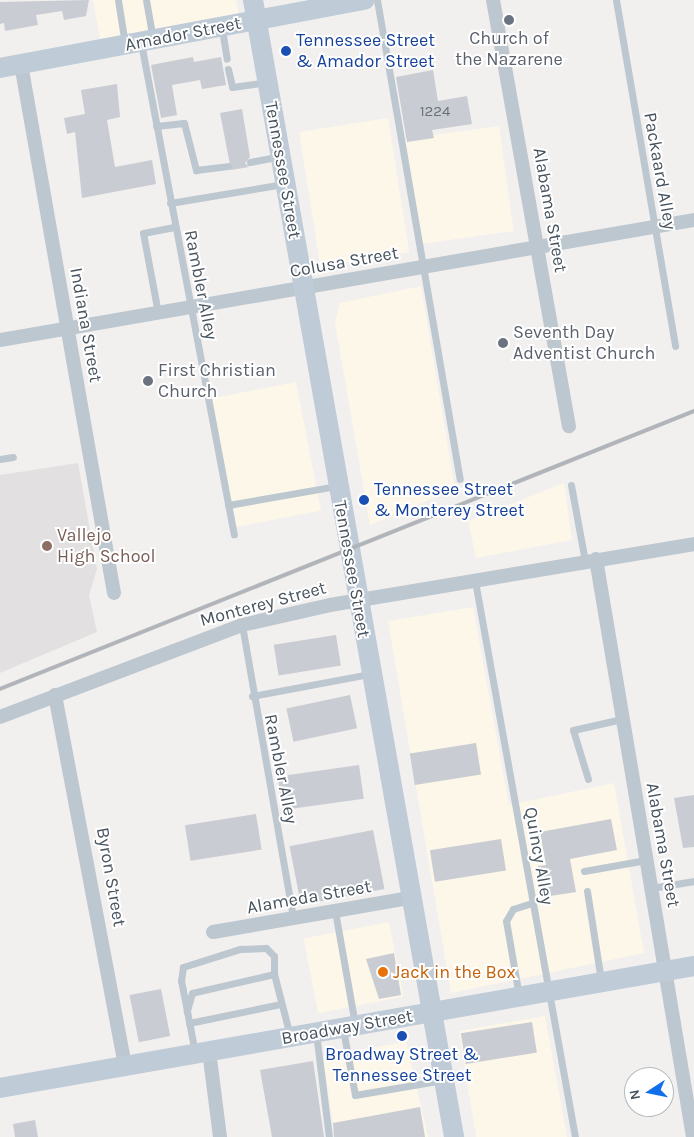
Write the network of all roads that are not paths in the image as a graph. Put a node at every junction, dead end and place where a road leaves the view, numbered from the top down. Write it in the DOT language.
graph roads {
  1 [pos="118,0"];
  2 [pos="146,0"];
  3 [pos="253,0"];
  4 [pos="365,0"];
  5 [pos="377,0"];
  6 [pos="493,0"];
  7 [pos="616,0"];
  8 [pos="256,20"];
  9 [pos="221,26"];
  10 [pos="140,42"];
  11 [pos="227,59"];
  12 [pos="21,64"];
  13 [pos="0,68"];
  14 [pos="228,69"];
  15 [pos="267,81"];
  16 [pos="156,126"];
  17 [pos="280,156"];
  18 [pos="250,162"];
  19 [pos="228,166"];
  20 [pos="285,183"];
  21 [pos="170,203"];
  22 [pos="694,220"];
  23 [pos="175,227"];
  24 [pos="655,227"];
  25 [pos="537,247"];
  26 [pos="423,267"];
  27 [pos="304,288"];
  28 [pos="189,307"];
  29 [pos="158,313"];
  30 [pos="68,328"];
  31 [pos="0,340"];
  32 [pos="675,346"];
  33 [pos="569,426"];
  34 [pos="13,457"];
  35 [pos="0,460"];
  36 [pos="460,479"];
  37 [pos="571,485"];
  38 [pos="338,486"];
  39 [pos="228,505"];
  40 [pos="234,534"];
  41 [pos="694,544"];
  42 [pos="590,560"];
  43 [pos="475,580"];
  44 [pos="114,593"];
  45 [pos="358,600"];
  46 [pos="242,626"];
  47 [pos="371,674"];
  48 [pos="55,695"];
  49 [pos="252,696"];
  50 [pos="0,717"];
  51 [pos="622,719"];
  52 [pos="588,778"];
  53 [pos="646,860"];
  54 [pos="584,871"];
  55 [pos="694,881"];
  56 [pos="651,888"];
  57 [pos="586,891"];
  58 [pos="410,898"];
  59 [pos="532,903"];
  60 [pos="335,911"];
  61 [pos="293,918"];
  62 [pos="213,932"];
  63 [pos="694,966"];
  64 [pos="665,971"];
  65 [pos="274,974"];
  66 [pos="602,982"];
  67 [pos="547,992"];
  68 [pos="519,996"];
  69 [pos="281,1004"];
  70 [pos="187,1011"];
  71 [pos="431,1012"];
  72 [pos="189,1023"];
  73 [pos="349,1026"];
  74 [pos="316,1032"];
  75 [pos="290,1036"];
  76 [pos="202,1052"];
  77 [pos="125,1066"];
  78 [pos="443,1080"];
  79 [pos="0,1088"];
  80 [pos="220,1137"];
  81 [pos="329,1137"];
  82 [pos="454,1137"];
  83 [pos="575,1137"];
  84 [pos="693,1137"];
  1 -- 10 [label="lane"];
  2 -- 10 [label="lane"];
  3 -- 8 [label="main road, Tennessee Street"];
  4 -- 8 [label="main road, Amador Street"];
  5 -- 26 [label="lane"];
  6 -- 25 [label="street, Alabama Street"];
  7 -- 24 [label="lane, Packaard Alley"];
  8 -- 9 [label="main road, Amador Street"];
  8 -- 15 [label="main road, Tennessee Street"];
  9 -- 10 [label="main road, Amador Street"];
  9 -- 11 [label="lane"];
  10 -- 12 [label="main road, Amador Street"];
  10 -- 16 [label="lane, Rambler Alley"];
  12 -- 13 [label="main road, Amador Street"];
  12 -- 30 [label="street, Indiana Street"];
  14 -- 15 [label="lane"];
  15 -- 17 [label="main road, Tennessee Street"];
  16 -- 19 [label="lane"];
  16 -- 21 [label="lane, Rambler Alley"];
  17 -- 18 [label="lane"];
  17 -- 20 [label="main road, Tennessee Street"];
  20 -- 21 [label="lane"];
  20 -- 27 [label="main road, Tennessee Street"];
  21 -- 23 [label="lane, Rambler Alley"];
  22 -- 24 [label="street, Colusa Street"];
  23 -- 28 [label="lane, Rambler Alley"];
  23 -- 29 [label="lane"];
  24 -- 25 [label="street, Colusa Street"];
  24 -- 32 [label="lane, Packaard Alley"];
  25 -- 26 [label="street, Colusa Street"];
  25 -- 33 [label="street, Alabama Street"];
  26 -- 27 [label="street, Colusa Street"];
  26 -- 36 [label="lane"];
  27 -- 28 [label="street, Colusa Street"];
  27 -- 38 [label="main road, Tennessee Street"];
  28 -- 29 [label="street, Colusa Street"];
  28 -- 39 [label="lane, Rambler Alley"];
  29 -- 30 [label="street, Colusa Street"];
  30 -- 31 [label="street, Colusa Street"];
  30 -- 44 [label="street, Indiana Street"];
  34 -- 35 [label="lane"];
  37 -- 42 [label="lane"];
  38 -- 39 [label="lane"];
  38 -- 45 [label="main road, Tennessee Street"];
  39 -- 40 [label="lane, Rambler Alley"];
  41 -- 42 [label="street, Monterey Street"];
  42 -- 43 [label="street, Monterey Street"];
  42 -- 51 [label="street, Alabama Street"];
  43 -- 45 [label="street, Monterey Street"];
  43 -- 59 [label="lane, Quincy Alley"];
  45 -- 46 [label="street, Monterey Street"];
  45 -- 47 [label="main road, Tennessee Street"];
  46 -- 48 [label="street, Monterey Street"];
  46 -- 49 [label="lane, Rambler Alley"];
  47 -- 49 [label="lane"];
  47 -- 58 [label="main road, Tennessee Street"];
  48 -- 50 [label="street, Monterey Street"];
  48 -- 77 [label="street, Byron Street"];
  49 -- 61 [label="lane, Rambler Alley"];
  51 -- 52 [label="lane"];
  51 -- 53 [label="street, Alabama Street"];
  53 -- 54 [label="lane"];
  53 -- 56 [label="street, Alabama Street"];
  55 -- 56 [label="lane"];
  56 -- 64 [label="street, Alabama Street"];
  57 -- 66 [label="lane"];
  58 -- 60 [label="street, Alameda Street"];
  58 -- 71 [label="main road, Tennessee Street"];
  59 -- 67 [label="lane, Quincy Alley"];
  59 -- 68 [label="lane"];
  60 -- 61 [label="street, Alameda Street"];
  60 -- 73 [label="lane"];
  61 -- 62 [label="street, Alameda Street"];
  63 -- 64 [label="main road, Broadway Street"];
  64 -- 66 [label="main road, Broadway Street"];
  64 -- 84 [label="street, Alabama Street"];
  65 -- 69 [label="lane"];
  65 -- 70 [label="lane"];
  65 -- 70 [label="lane"];
  66 -- 67 [label="main road, Broadway Street"];
  67 -- 68 [label="main road, Broadway Street"];
  67 -- 83 [label="lane, Quincy Alley"];
  68 -- 71 [label="main road, Broadway Street"];
  69 -- 72 [label="lane"];
  69 -- 75 [label="lane"];
  70 -- 72 [label="lane"];
  71 -- 73 [label="main road, Broadway Street"];
  71 -- 78 [label="main road, Tennessee Street"];
  72 -- 76 [label="lane"];
  73 -- 74 [label="main road, Broadway Street"];
  73 -- 78 [label="lane"];
  74 -- 75 [label="main road, Broadway Street"];
  74 -- 81 [label="lane"];
  75 -- 76 [label="main road, Broadway Street"];
  76 -- 77 [label="main road, Broadway Street"];
  76 -- 80 [label="street"];
  77 -- 79 [label="main road, Broadway Street"];
  78 -- 82 [label="main road, Tennessee Street"];
}
